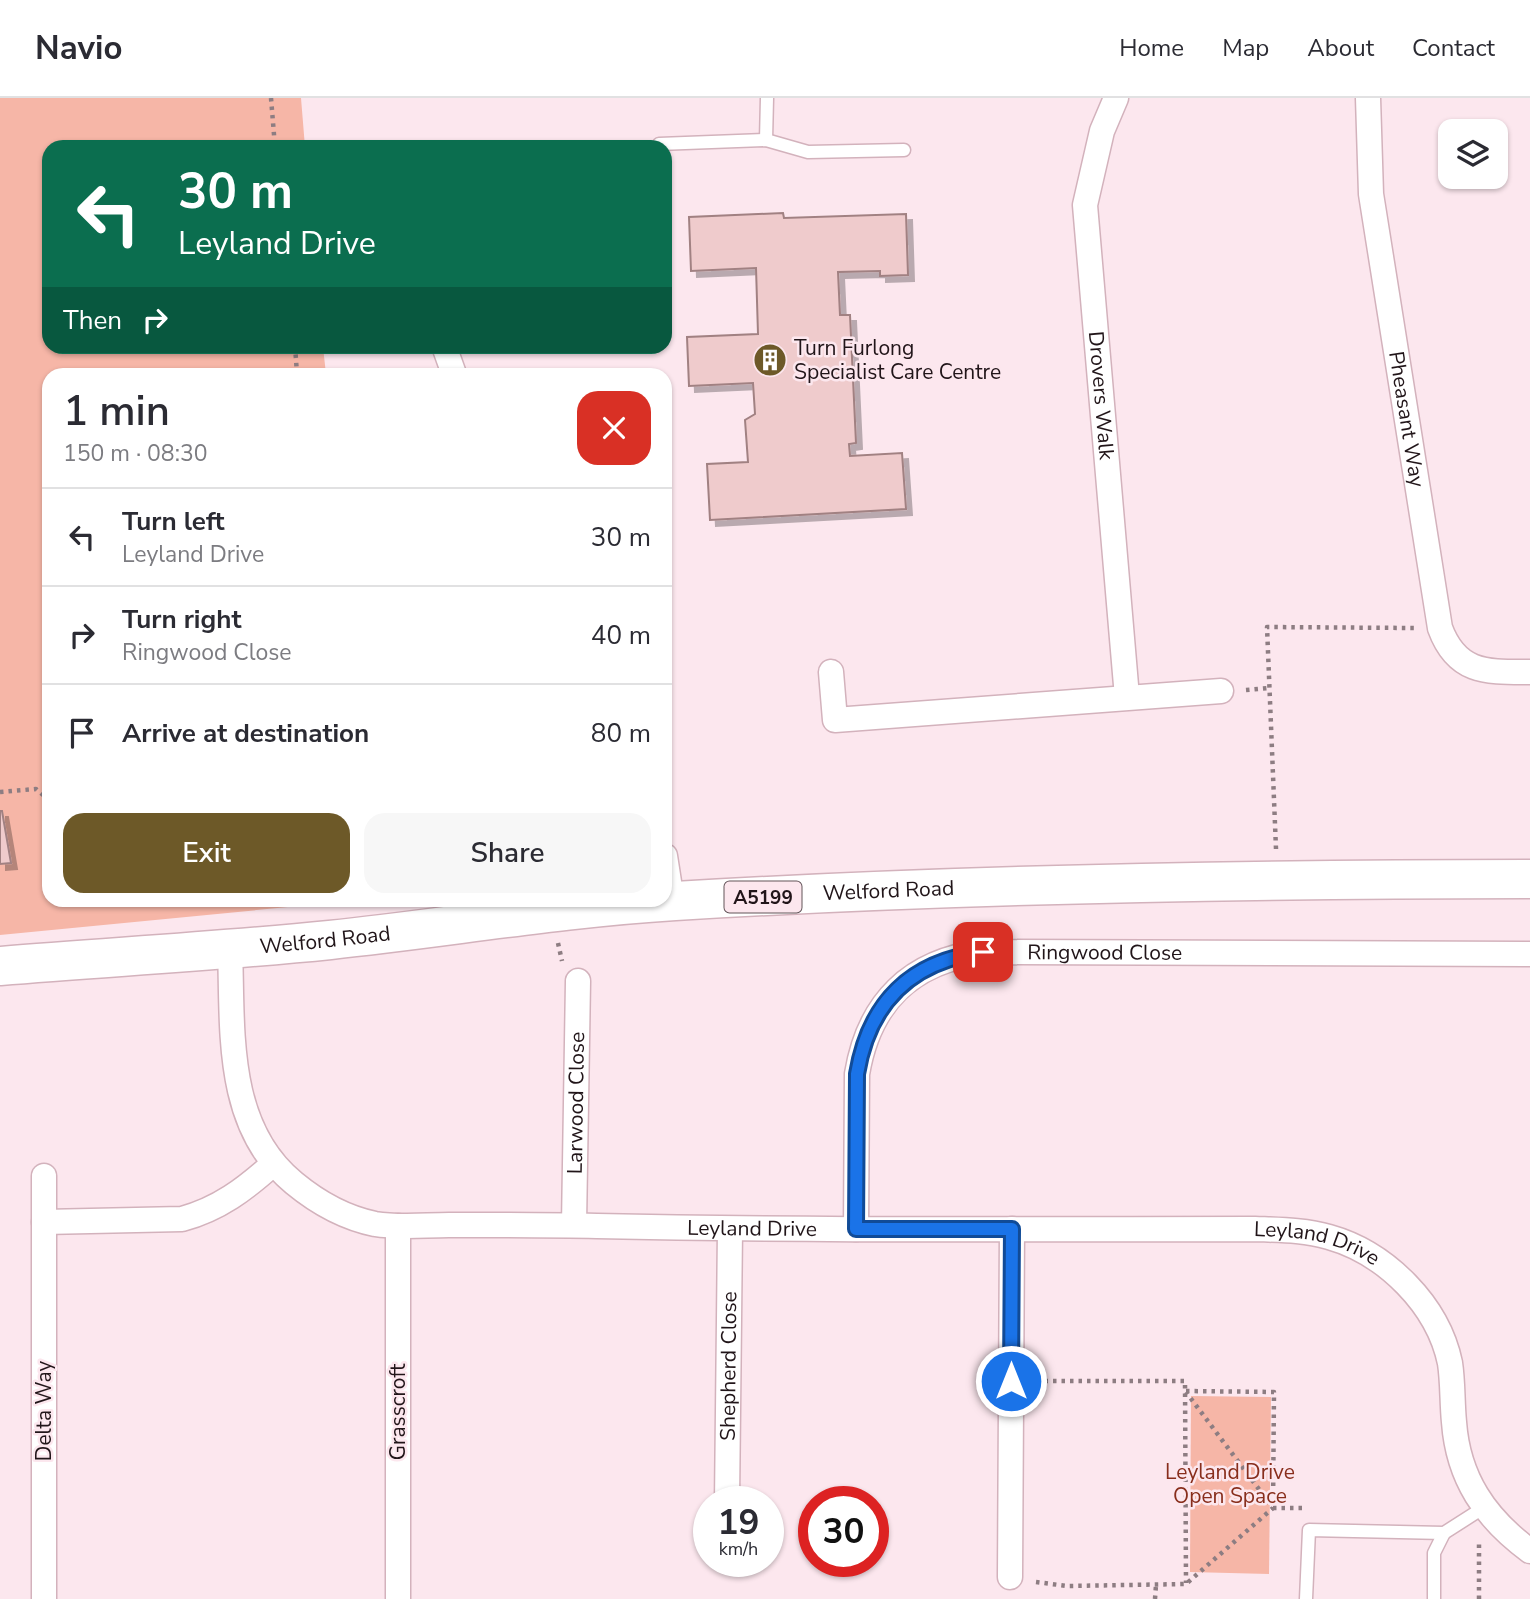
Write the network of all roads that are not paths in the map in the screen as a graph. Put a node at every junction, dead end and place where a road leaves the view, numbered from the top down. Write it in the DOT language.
graph roads {
  1 [pos="767,98"];
  2 [pos="1116,98"];
  3 [pos="1368,98"];
  4 [pos="766,141"];
  5 [pos="672,144"];
  6 [pos="904,150"];
  7 [pos="831,672"];
  8 [pos="1530,672"];
  9 [pos="1221,691"];
  10 [pos="1128,697"];
  11 [pos="1530,879"];
  12 [pos="672,901"];
  13 [pos="607,907"];
  14 [pos="230,948"];
  15 [pos="1530,954"];
  16 [pos="0,966"];
  17 [pos="578,981"];
  18 [pos="273,1164"];
  19 [pos="44,1176"];
  20 [pos="44,1222"];
  21 [pos="398,1226"];
  22 [pos="574,1226"];
  23 [pos="730,1229"];
  24 [pos="856,1229"];
  25 [pos="1012,1229"];
  26 [pos="727,1486"];
  27 [pos="1473,1514"];
  28 [pos="1444,1533"];
  29 [pos="1530,1551"];
  30 [pos="1010,1577"];
  31 [pos="44,1599"];
  32 [pos="398,1599"];
  33 [pos="1306,1599"];
  34 [pos="1434,1599"];
  1 -- 4 [label="lane"];
  2 -- 10 [label="street, Drovers Walk"];
  3 -- 8 [label="street, Pheasant Way"];
  4 -- 5 [label="lane"];
  4 -- 6 [label="lane"];
  7 -- 10 [label="street"];
  9 -- 10 [label="street"];
  11 -- 12 [label="main road, Welford Road / A5199"];
  13 -- 14 [label="main road, Welford Road / A5199"];
  14 -- 16 [label="main road, Welford Road / A5199"];
  14 -- 18 [label="street, Leyland Drive"];
  15 -- 24 [label="street, Ringwood Close"];
  17 -- 22 [label="street, Larwood Close"];
  18 -- 20 [label="street"];
  18 -- 21 [label="street, Leyland Drive"];
  19 -- 20 [label="street, Delta Way"];
  20 -- 31 [label="street, Delta Way"];
  21 -- 22 [label="street, Leyland Drive"];
  21 -- 32 [label="street, Grasscroft"];
  22 -- 23 [label="street, Leyland Drive"];
  23 -- 24 [label="street, Leyland Drive"];
  23 -- 26 [label="street, Shepherd Close"];
  24 -- 25 [label="street, Leyland Drive"];
  25 -- 27 [label="street, Leyland Drive"];
  25 -- 30 [label="street"];
  27 -- 28 [label="lane"];
  27 -- 29 [label="street, Leyland Drive"];
  28 -- 33 [label="lane"];
  28 -- 34 [label="lane"];
}
